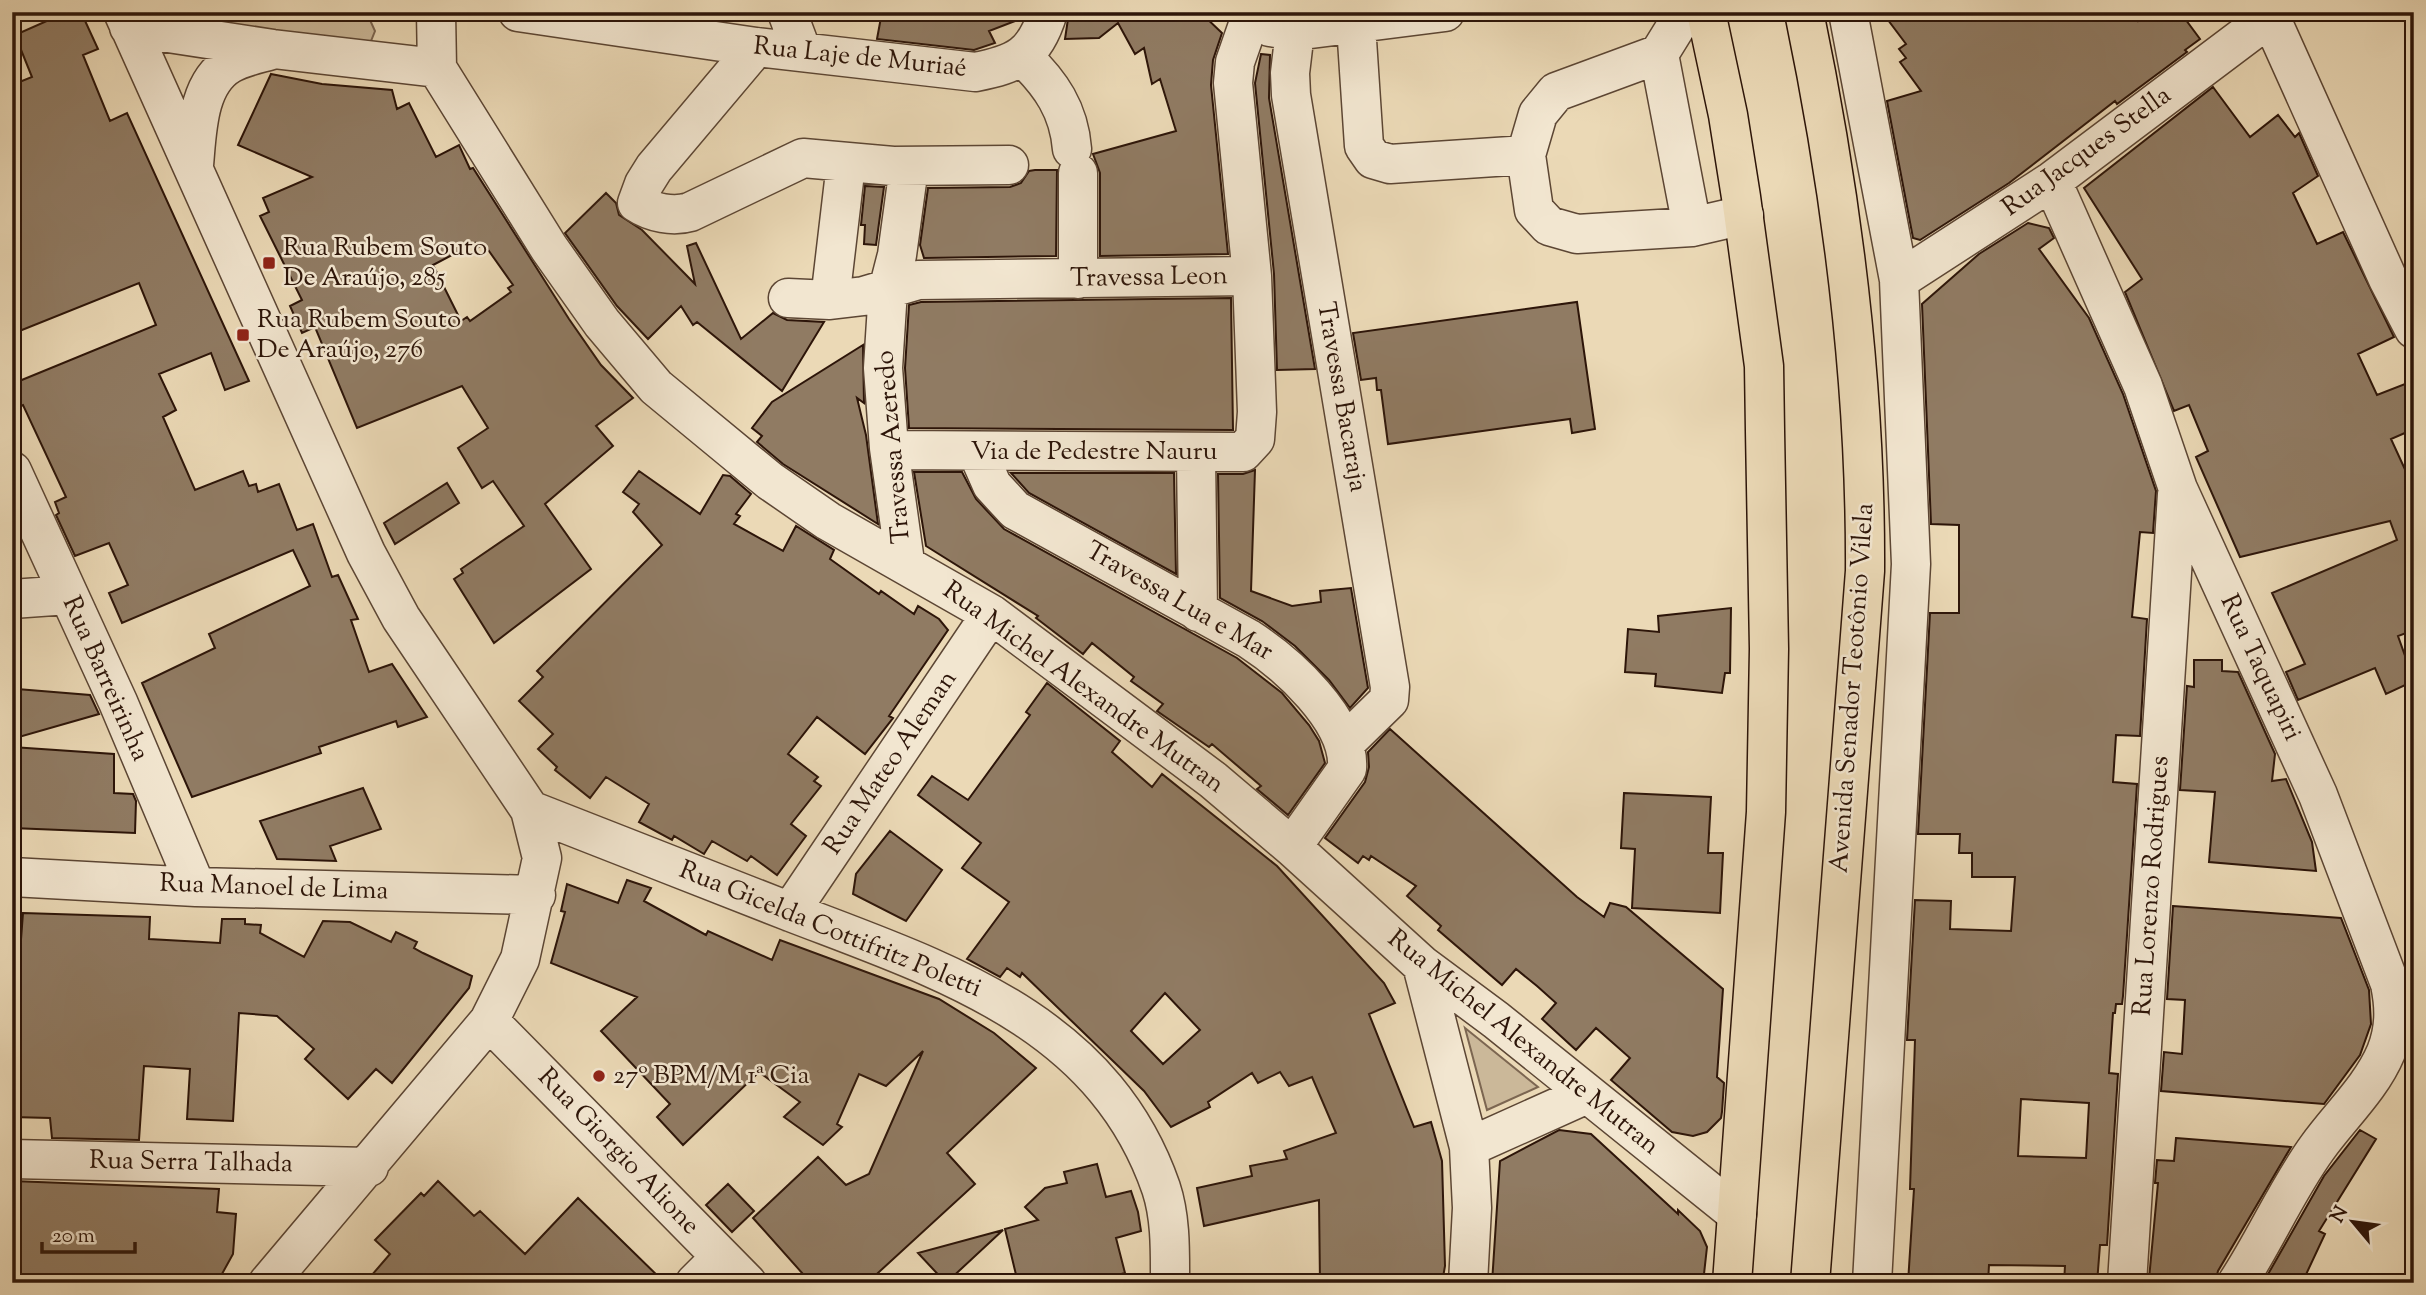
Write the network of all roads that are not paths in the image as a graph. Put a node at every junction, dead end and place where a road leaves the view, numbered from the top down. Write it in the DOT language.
graph roads {
  1 [pos="436,12"];
  2 [pos="518,12"];
  3 [pos="786,12"];
  4 [pos="1048,12"];
  5 [pos="1445,12"];
  6 [pos="1685,12"];
  7 [pos="1706,12"];
  8 [pos="1804,12"];
  9 [pos="1848,12"];
  10 [pos="2269,14"];
  11 [pos="1245,16"];
  12 [pos="126,20"];
  13 [pos="1356,25"];
  14 [pos="1295,31"];
  15 [pos="756,47"];
  16 [pos="273,49"];
  17 [pos="802,52"];
  18 [pos="1659,54"];
  19 [pos="1023,57"];
  20 [pos="437,68"];
  21 [pos="1526,155"];
  22 [pos="846,164"];
  23 [pos="194,165"];
  24 [pos="1009,165"];
  25 [pos="909,167"];
  26 [pos="2052,181"];
  27 [pos="1744,215"];
  28 [pos="1692,227"];
  29 [pos="1252,276"];
  30 [pos="1078,279"];
  31 [pos="1899,280"];
  32 [pos="888,290"];
  33 [pos="788,298"];
  34 [pos="830,300"];
  35 [pos="2414,329"];
  36 [pos="890,450"];
  37 [pos="977,451"];
  38 [pos="1196,454"];
  39 [pos="12,471"];
  40 [pos="2178,489"];
  41 [pos="905,562"];
  42 [pos="68,595"];
  43 [pos="12,598"];
  44 [pos="1198,612"];
  45 [pos="990,614"];
  46 [pos="1344,744"];
  47 [pos="530,810"];
  48 [pos="1292,847"];
  49 [pos="12,877"];
  50 [pos="196,887"];
  51 [pos="536,895"];
  52 [pos="790,912"];
  53 [pos="1422,965"];
  54 [pos="489,1021"];
  55 [pos="1587,1094"];
  56 [pos="1468,1147"];
  57 [pos="12,1159"];
  58 [pos="369,1167"];
  59 [pos="1737,1214"];
  60 [pos="721,1274"];
  61 [pos="268,1283"];
  62 [pos="1170,1283"];
  63 [pos="1468,1283"];
  64 [pos="1732,1283"];
  65 [pos="1810,1283"];
  66 [pos="1872,1283"];
  67 [pos="2127,1283"];
  68 [pos="2237,1283"];
  1 -- 20 [label="street"];
  2 -- 15 [label="street, Rua Laje de Muriaé"];
  3 -- 17 [label="street"];
  4 -- 19 [label="street"];
  5 -- 13 [label="street"];
  6 -- 18 [label="street"];
  7 -- 27 [label="main road"];
  8 -- 65 [label="main road, Avenida Senador Teotônio Vilela"];
  9 -- 31 [label="street, Avenida Senador Teotônio Vilela"];
  10 -- 26 [label="street, Rua Jacques Stella"];
  10 -- 35 [label="street"];
  11 -- 14 [label="street"];
  11 -- 29 [label="street, Travessa Leon"];
  12 -- 16 [label="street"];
  12 -- 23 [label="street"];
  13 -- 14 [label="street"];
  13 -- 21 [label="street"];
  14 -- 46 [label="street, Travessa Bacaraja"];
  15 -- 17 [label="street, Rua Laje de Muriaé"];
  15 -- 22 [label="street"];
  16 -- 20 [label="street"];
  16 -- 23 [label="street"];
  17 -- 19 [label="street, Rua Laje de Muriaé"];
  18 -- 21 [label="street"];
  18 -- 28 [label="street"];
  19 -- 30 [label="street"];
  20 -- 41 [label="street, Rua Michel Alexandre Mutran"];
  21 -- 28 [label="street"];
  22 -- 25 [label="street"];
  22 -- 34 [label="street"];
  23 -- 47 [label="street"];
  24 -- 25 [label="street"];
  25 -- 32 [label="street, Travessa Azeredo"];
  26 -- 31 [label="street, Rua Jacques Stella"];
  26 -- 40 [label="street, Rua Taquapiri"];
  27 -- 28 [label="street"];
  27 -- 59 [label="main road"];
  29 -- 30 [label="street, Travessa Leon"];
  29 -- 38 [label="street, Via de Pedestre Nauru"];
  30 -- 32 [label="street, Travessa Leon"];
  31 -- 66 [label="street, Avenida Senador Teotônio Vilela"];
  32 -- 34 [label="street, Travessa Leon"];
  32 -- 36 [label="street, Travessa Azeredo"];
  33 -- 34 [label="street, Travessa Leon"];
  36 -- 37 [label="street, Via de Pedestre Nauru"];
  36 -- 41 [label="street, Travessa Azeredo"];
  37 -- 38 [label="street, Via de Pedestre Nauru"];
  37 -- 44 [label="street, Travessa Lua e Mar"];
  38 -- 44 [label="street"];
  39 -- 42 [label="street, Rua Barreirinha"];
  40 -- 67 [label="street, Rua Lorenzo Rodrigues"];
  40 -- 68 [label="street, Rua Taquapiri"];
  41 -- 45 [label="street, Rua Michel Alexandre Mutran"];
  42 -- 43 [label="street"];
  42 -- 50 [label="street, Rua Barreirinha"];
  44 -- 46 [label="street, Travessa Lua e Mar"];
  45 -- 48 [label="street, Rua Michel Alexandre Mutran"];
  45 -- 52 [label="street, Rua Mateo Aleman"];
  46 -- 48 [label="street"];
  47 -- 51 [label="street"];
  47 -- 52 [label="street, Rua Gicelda Cottifritz Poletti"];
  48 -- 53 [label="street, Rua Michel Alexandre Mutran"];
  49 -- 50 [label="street, Rua Manoel de Lima"];
  50 -- 51 [label="street, Rua Manoel de Lima"];
  51 -- 54 [label="street"];
  52 -- 62 [label="street, Rua Gicelda Cottifritz Poletti"];
  53 -- 55 [label="street, Rua Michel Alexandre Mutran"];
  53 -- 56 [label="street"];
  54 -- 58 [label="street"];
  54 -- 60 [label="street, Rua Giorgio Alione"];
  55 -- 56 [label="street"];
  55 -- 59 [label="street, Rua Michel Alexandre Mutran"];
  56 -- 63 [label="street"];
  57 -- 58 [label="street, Rua Serra Talhada"];
  58 -- 61 [label="street"];
  59 -- 64 [label="main road"];
}
